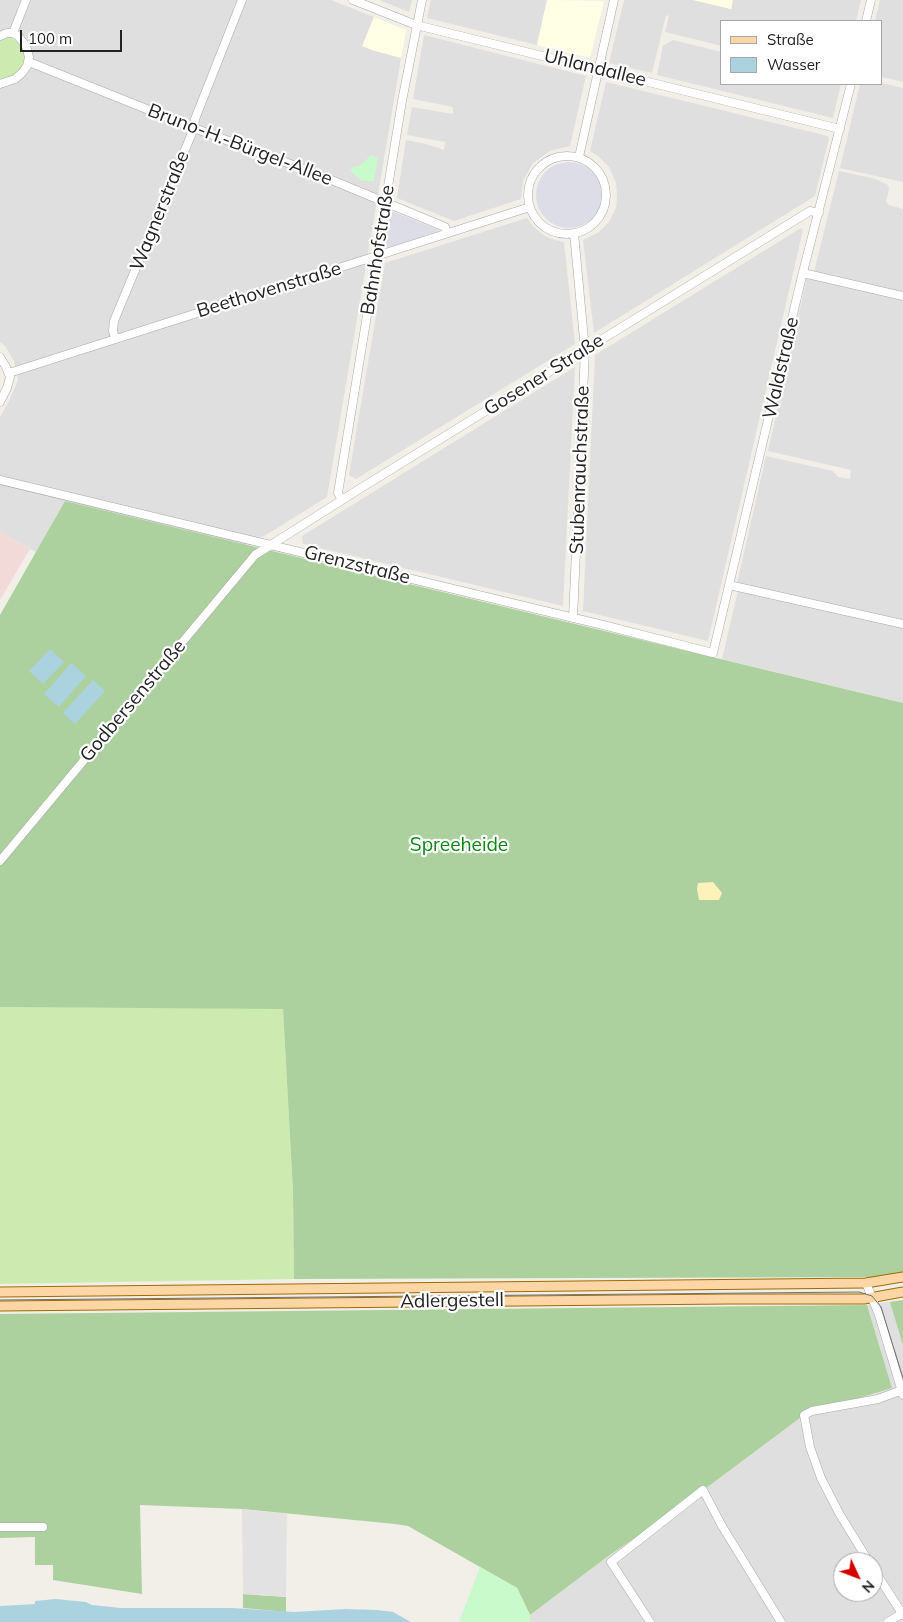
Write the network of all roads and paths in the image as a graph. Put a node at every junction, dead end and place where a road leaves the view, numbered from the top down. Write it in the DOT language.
graph roads {
  1 [pos="26,0"];
  2 [pos="242,0"];
  3 [pos="353,0"];
  4 [pos="422,0"];
  5 [pos="614,0"];
  6 [pos="871,0"];
  7 [pos="866,20"];
  8 [pos="416,25"];
  9 [pos="13,33"];
  10 [pos="0,36"];
  11 [pos="29,62"];
  12 [pos="598,69"];
  13 [pos="0,84"];
  14 [pos="851,85"];
  15 [pos="194,128"];
  16 [pos="840,129"];
  17 [pos="579,157"];
  18 [pos="386,204"];
  19 [pos="530,207"];
  20 [pos="819,212"];
  21 [pos="447,232"];
  22 [pos="574,233"];
  23 [pos="377,256"];
  24 [pos="803,273"];
  25 [pos="903,296"];
  26 [pos="115,338"];
  27 [pos="585,350"];
  28 [pos="0,357"];
  29 [pos="9,373"];
  30 [pos="0,402"];
  31 [pos="0,480"];
  32 [pos="342,500"];
  33 [pos="269,545"];
  34 [pos="729,585"];
  35 [pos="573,618"];
  36 [pos="903,624"];
  37 [pos="713,653"];
  38 [pos="0,861"];
  39 [pos="903,1277"];
  40 [pos="866,1283"];
  41 [pos="0,1292"];
  42 [pos="903,1292"];
  43 [pos="872,1298"];
  44 [pos="0,1306"];
  45 [pos="902,1392"];
  46 [pos="0,1527"];
  47 [pos="43,1527"];
  48 [pos="864,1552"];
  49 [pos="883,1583"];
  50 [pos="903,1614"];
  51 [pos="650,1622"];
  52 [pos="781,1622"];
  53 [pos="888,1622"];
  1 -- 9 [label="street"];
  2 -- 15 [label="street, Wagnerstraße"];
  3 -- 8 [label="street, Uhlandallee"];
  4 -- 8 [label="street, Bahnhofstraße"];
  5 -- 12 [label="street"];
  6 -- 7 [label="street"];
  8 -- 12 [label="street, Uhlandallee"];
  8 -- 18 [label="street, Bahnhofstraße"];
  9 -- 10 [label="street"];
  9 -- 11 [label="street"];
  11 -- 13 [label="street"];
  11 -- 15 [label="street, Bruno-H.-Bürgel-Allee"];
  12 -- 16 [label="street, Uhlandallee"];
  12 -- 17 [label="street"];
  14 -- 16 [label="street, Waldstraße"];
  15 -- 18 [label="street, Bruno-H.-Bürgel-Allee"];
  15 -- 26 [label="street, Wagnerstraße"];
  16 -- 20 [label="street, Waldstraße"];
  17 -- 19 [label="street"];
  17 -- 22 [label="street"];
  18 -- 21 [label="street, Bruno-H.-Bürgel-Allee"];
  18 -- 23 [label="street, Bahnhofstraße"];
  19 -- 21 [label="street, Beethovenstraße"];
  19 -- 22 [label="street"];
  20 -- 24 [label="street, Waldstraße"];
  20 -- 27 [label="street, Gosener Straße"];
  21 -- 23 [label="street, Beethovenstraße"];
  22 -- 27 [label="street, Stubenrauchstraße"];
  23 -- 26 [label="street, Beethovenstraße"];
  23 -- 32 [label="street, Bahnhofstraße"];
  24 -- 25 [label="street"];
  24 -- 34 [label="street, Waldstraße"];
  26 -- 29 [label="street, Beethovenstraße"];
  27 -- 32 [label="street, Gosener Straße"];
  27 -- 35 [label="street, Stubenrauchstraße"];
  28 -- 29 [label="street"];
  29 -- 30 [label="street"];
  31 -- 33 [label="street, Grenzstraße"];
  32 -- 33 [label="street, Gosener Straße"];
  33 -- 35 [label="street, Grenzstraße"];
  33 -- 38 [label="street, Godbersenstraße"];
  34 -- 36 [label="street"];
  34 -- 37 [label="street, Waldstraße"];
  35 -- 37 [label="street, Grenzstraße"];
  39 -- 40 [label="main road, Adlergestell"];
  40 -- 41 [label="main road, Adlergestell"];
  40 -- 43 [label="street"];
  42 -- 43 [label="main road, Adlergestell"];
  43 -- 44 [label="main road, Adlergestell"];
  43 -- 45 [label="street"];
  45 -- 48 [label="street"];
  46 -- 47 [label="street"];
  49 -- 50 [label="street"];
  50 -- 53 [label="street"];
  51 -- 52 [label="street"];
}
